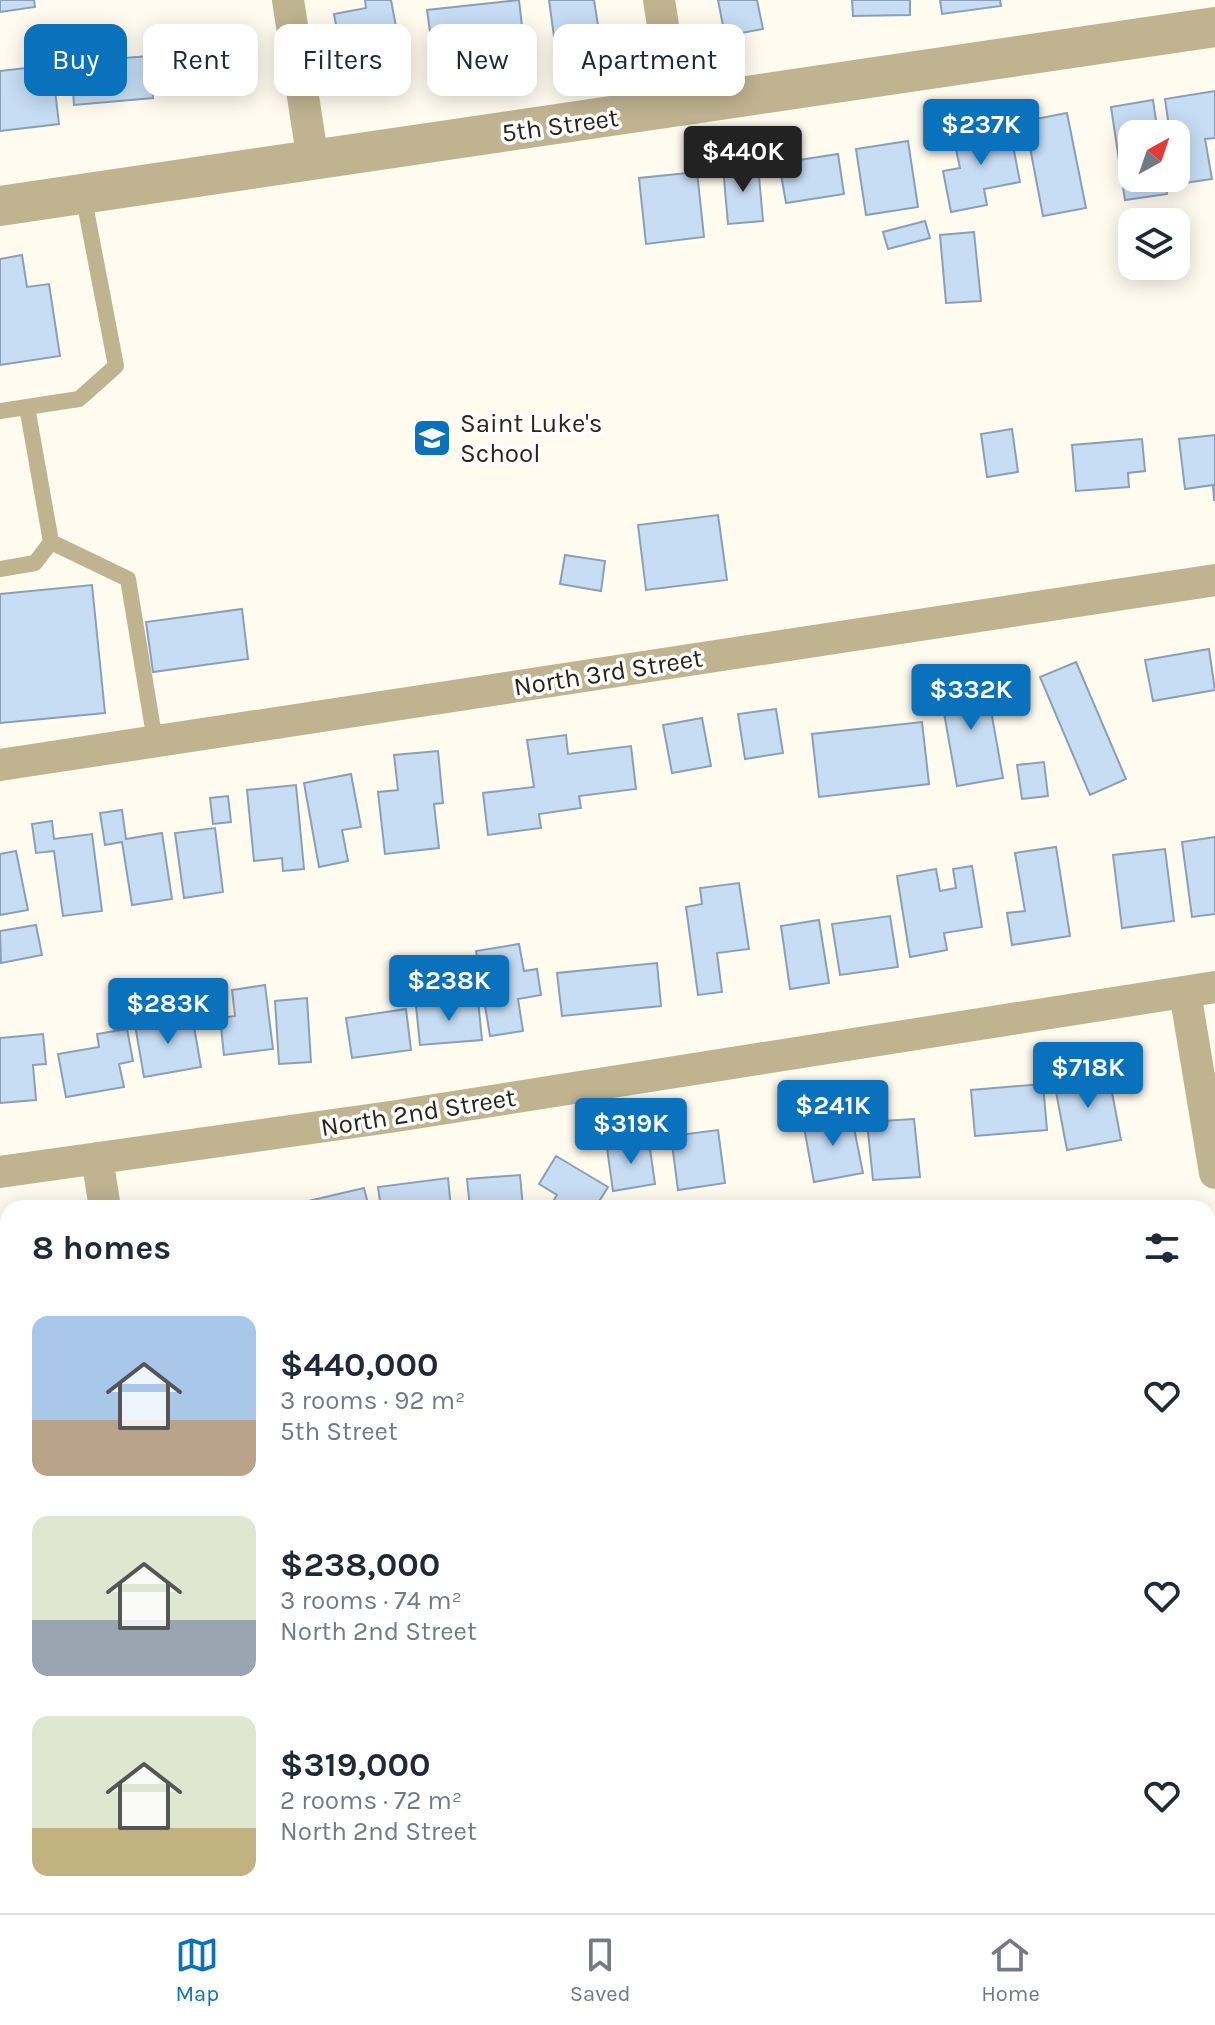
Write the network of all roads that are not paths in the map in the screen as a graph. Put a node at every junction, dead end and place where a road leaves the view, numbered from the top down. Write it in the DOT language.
graph roads {
  1 [pos="288,0"];
  2 [pos="659,0"];
  3 [pos="1215,27"];
  4 [pos="676,108"];
  5 [pos="313,161"];
  6 [pos="83,194"];
  7 [pos="0,206"];
  8 [pos="27,407"];
  9 [pos="0,411"];
  10 [pos="51,542"];
  11 [pos="0,569"];
  12 [pos="1215,580"];
  13 [pos="155,741"];
  14 [pos="0,765"];
  15 [pos="1200,989"];
  16 [pos="97,1158"];
  17 [pos="0,1172"];
  18 [pos="1215,1173"];
  19 [pos="104,1200"];
  1 -- 5 [label="street"];
  2 -- 4 [label="street"];
  3 -- 4 [label="street, 5th Street"];
  4 -- 5 [label="street, 5th Street"];
  5 -- 6 [label="street, 5th Street"];
  6 -- 7 [label="street, 5th Street"];
  6 -- 8 [label="lane"];
  8 -- 9 [label="lane"];
  8 -- 10 [label="lane"];
  10 -- 11 [label="lane"];
  10 -- 13 [label="lane"];
  12 -- 13 [label="street, North 3rd Street"];
  13 -- 14 [label="street, North 3rd Street"];
  15 -- 16 [label="street, North 2nd Street"];
  15 -- 18 [label="street"];
  16 -- 17 [label="street, North 2nd Street"];
  16 -- 19 [label="street"];
}
